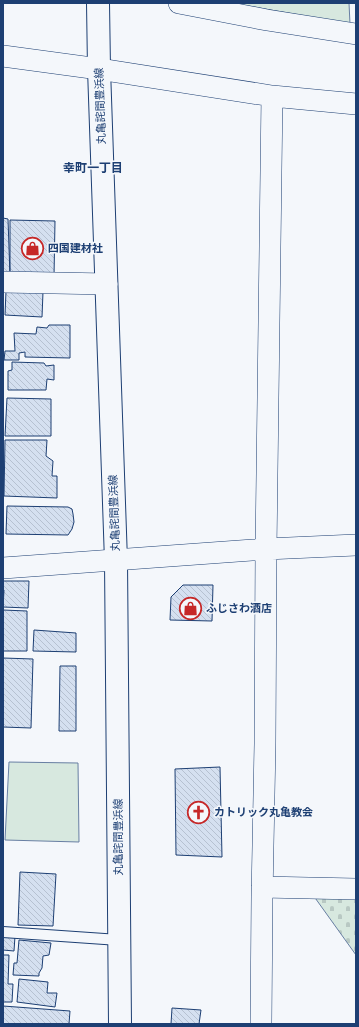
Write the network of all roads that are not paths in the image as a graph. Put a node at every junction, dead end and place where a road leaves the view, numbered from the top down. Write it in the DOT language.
graph roads {
  1 [pos="98,3"];
  2 [pos="179,3"];
  3 [pos="356,34"];
  4 [pos="3,56"];
  5 [pos="99,69"];
  6 [pos="272,96"];
  7 [pos="356,104"];
  8 [pos="3,282"];
  9 [pos="107,284"];
  10 [pos="356,545"];
  11 [pos="266,549"];
  12 [pos="116,560"];
  13 [pos="3,568"];
  14 [pos="262,887"];
  15 [pos="356,889"];
  16 [pos="3,932"];
  17 [pos="119,940"];
  18 [pos="120,1024"];
  19 [pos="260,1024"];
  1 -- 5 [label="main road, 丸亀詫間豊浜線"];
  2 -- 3 [label="street"];
  4 -- 5 [label="street"];
  5 -- 6 [label="street"];
  5 -- 9 [label="main road, 丸亀詫間豊浜線"];
  6 -- 7 [label="street"];
  6 -- 11 [label="street"];
  8 -- 9 [label="street"];
  9 -- 12 [label="main road, 丸亀詫間豊浜線"];
  10 -- 11 [label="street"];
  11 -- 12 [label="street"];
  11 -- 14 [label="street"];
  12 -- 13 [label="street"];
  12 -- 17 [label="main road, 丸亀詫間豊浜線"];
  14 -- 15 [label="street"];
  14 -- 19 [label="street"];
  16 -- 17 [label="lane"];
  17 -- 18 [label="main road, 丸亀詫間豊浜線"];
}
